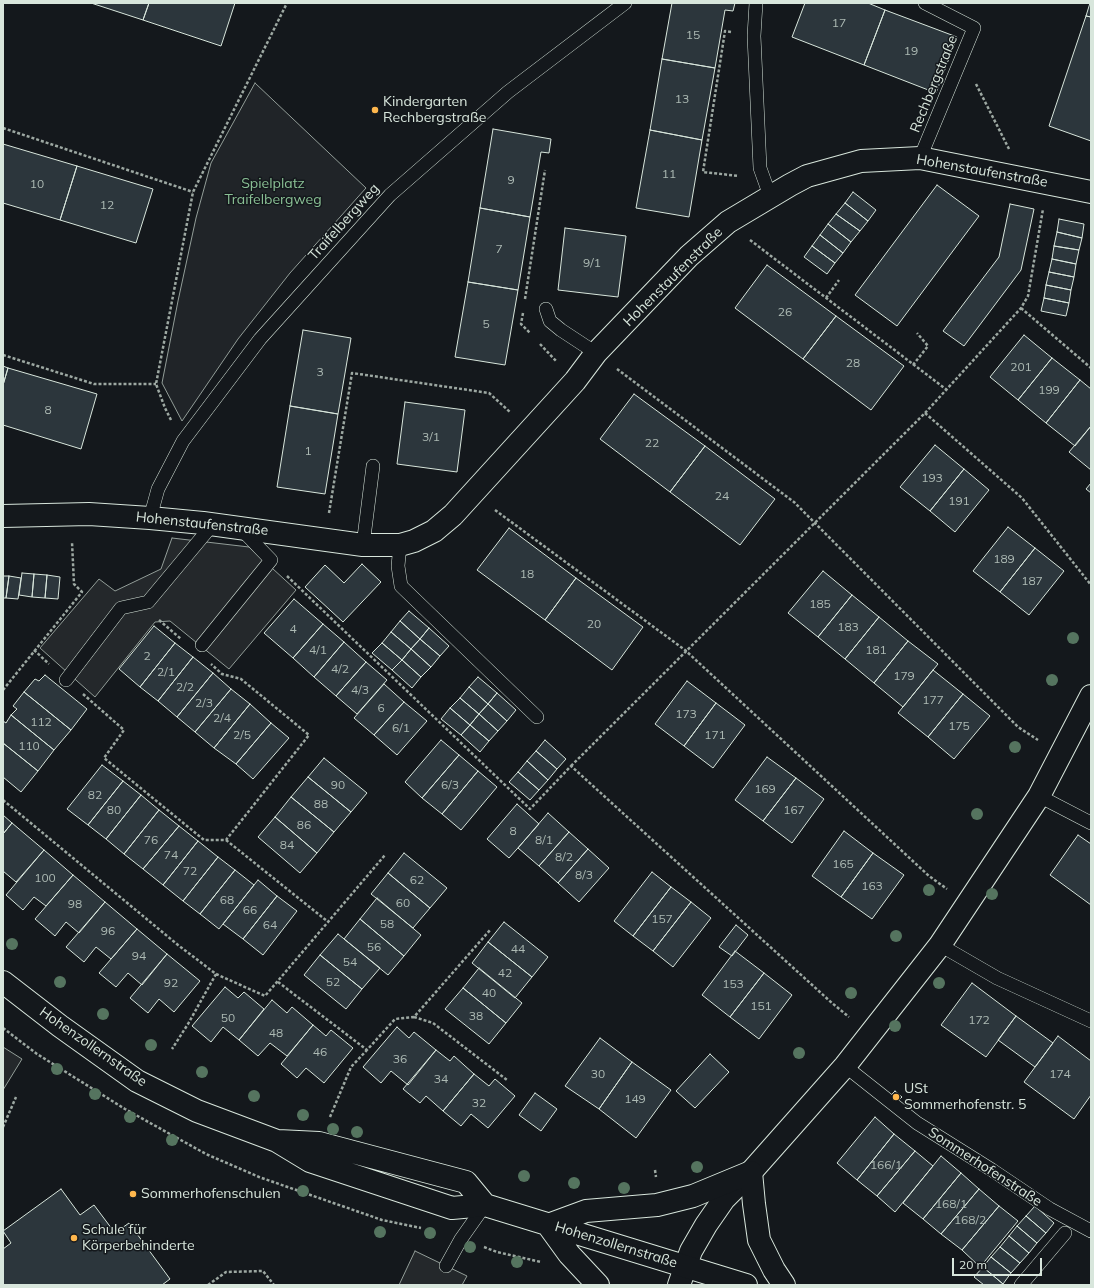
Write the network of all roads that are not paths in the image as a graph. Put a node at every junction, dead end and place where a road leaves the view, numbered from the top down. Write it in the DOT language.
graph roads {
  1 [pos="625,3"];
  2 [pos="756,3"];
  3 [pos="925,3"];
  4 [pos="920,158"];
  5 [pos="1091,192"];
  6 [pos="770,196"];
  7 [pos="546,309"];
  8 [pos="596,353"];
  9 [pos="373,466"];
  10 [pos="3,516"];
  11 [pos="150,518"];
  12 [pos="213,524"];
  13 [pos="240,528"];
  14 [pos="362,545"];
  15 [pos="400,545"];
  16 [pos="202,645"];
  17 [pos="66,680"];
  18 [pos="1091,696"];
  19 [pos="537,717"];
  20 [pos="1039,796"];
  21 [pos="1091,823"];
  22 [pos="940,945"];
  23 [pos="3,982"];
  24 [pos="1091,1021"];
  25 [pos="845,1066"];
  26 [pos="751,1172"];
  27 [pos="485,1206"];
  28 [pos="548,1225"];
  29 [pos="1091,1231"];
  30 [pos="1065,1233"];
  31 [pos="446,1266"];
  32 [pos="682,1276"];
  33 [pos="598,1285"];
  34 [pos="746,1285"];
  35 [pos="784,1285"];
  36 [pos="1021,1285"];
  1 -- 11 [label="lane, Traifelbergweg"];
  2 -- 6 [label="lane"];
  3 -- 4 [label="lane, Rechbergstraße"];
  4 -- 5 [label="street, Hohenstaufenstraße"];
  4 -- 6 [label="street, Hohenstaufenstraße"];
  6 -- 8 [label="street, Hohenstaufenstraße"];
  7 -- 8 [label="lane"];
  8 -- 15 [label="street, Hohenstaufenstraße"];
  9 -- 14 [label="lane"];
  10 -- 11 [label="street, Hohenstaufenstraße"];
  11 -- 12 [label="street, Hohenstaufenstraße"];
  12 -- 13 [label="street, Hohenstaufenstraße"];
  12 -- 17 [label="lane"];
  13 -- 14 [label="street, Hohenstaufenstraße"];
  13 -- 16 [label="lane"];
  14 -- 15 [label="street, Hohenstaufenstraße"];
  15 -- 19 [label="lane"];
  18 -- 20 [label="street"];
  20 -- 21 [label="lane"];
  20 -- 22 [label="street"];
  22 -- 24 [label="lane"];
  22 -- 25 [label="street"];
  23 -- 27 [label="street, Hohenzollernstraße"];
  25 -- 26 [label="street"];
  25 -- 29 [label="lane, Sommerhofenstraße"];
  26 -- 28 [label="street"];
  26 -- 32 [label="street"];
  26 -- 35 [label="street"];
  27 -- 28 [label="street, Hohenzollernstraße"];
  27 -- 31 [label="lane"];
  28 -- 32 [label="street, Hohenzollernstraße"];
  28 -- 33 [label="street"];
  30 -- 36 [label="lane"];
  32 -- 34 [label="street, Hohenzollernstraße"];
}
